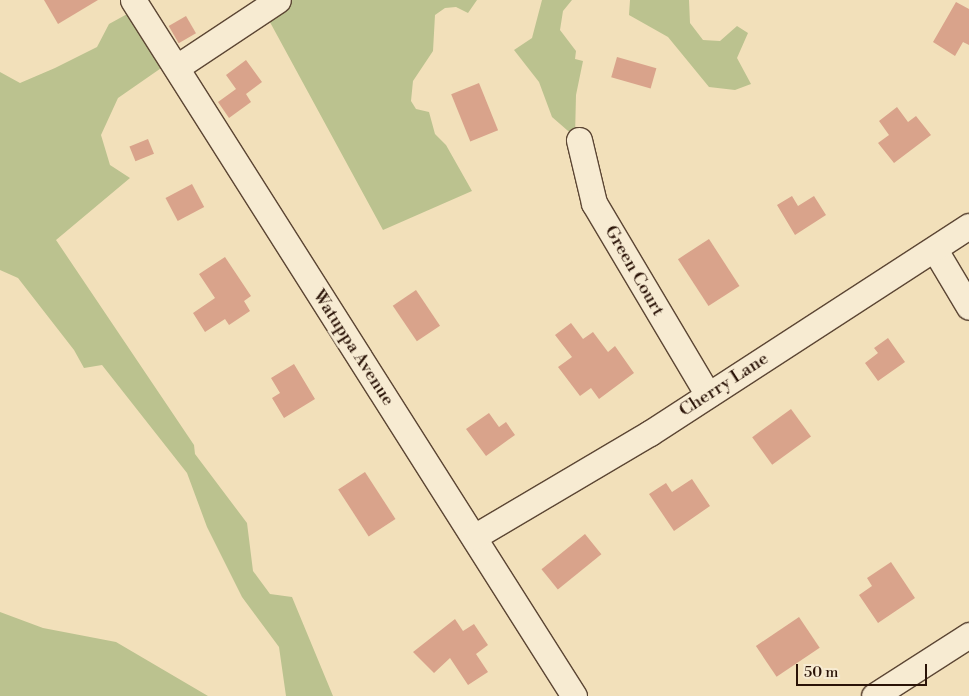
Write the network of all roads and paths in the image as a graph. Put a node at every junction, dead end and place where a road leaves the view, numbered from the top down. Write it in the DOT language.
graph roads {
  1 [pos="134,0"];
  2 [pos="278,0"];
  3 [pos="177,67"];
  4 [pos="579,140"];
  5 [pos="969,226"];
  6 [pos="935,250"];
  7 [pos="969,307"];
  8 [pos="708,395"];
  9 [pos="474,537"];
  10 [pos="969,635"];
  11 [pos="574,696"];
  12 [pos="874,696"];
  1 -- 3 [label="street, Watuppa Avenue"];
  2 -- 3 [label="street"];
  3 -- 9 [label="street, Watuppa Avenue"];
  4 -- 8 [label="street, Green Court"];
  5 -- 6 [label="street, Cherry Lane"];
  6 -- 7 [label="street"];
  6 -- 8 [label="street, Cherry Lane"];
  8 -- 9 [label="street, Cherry Lane"];
  9 -- 11 [label="street, Watuppa Avenue"];
  10 -- 12 [label="street"];
}
